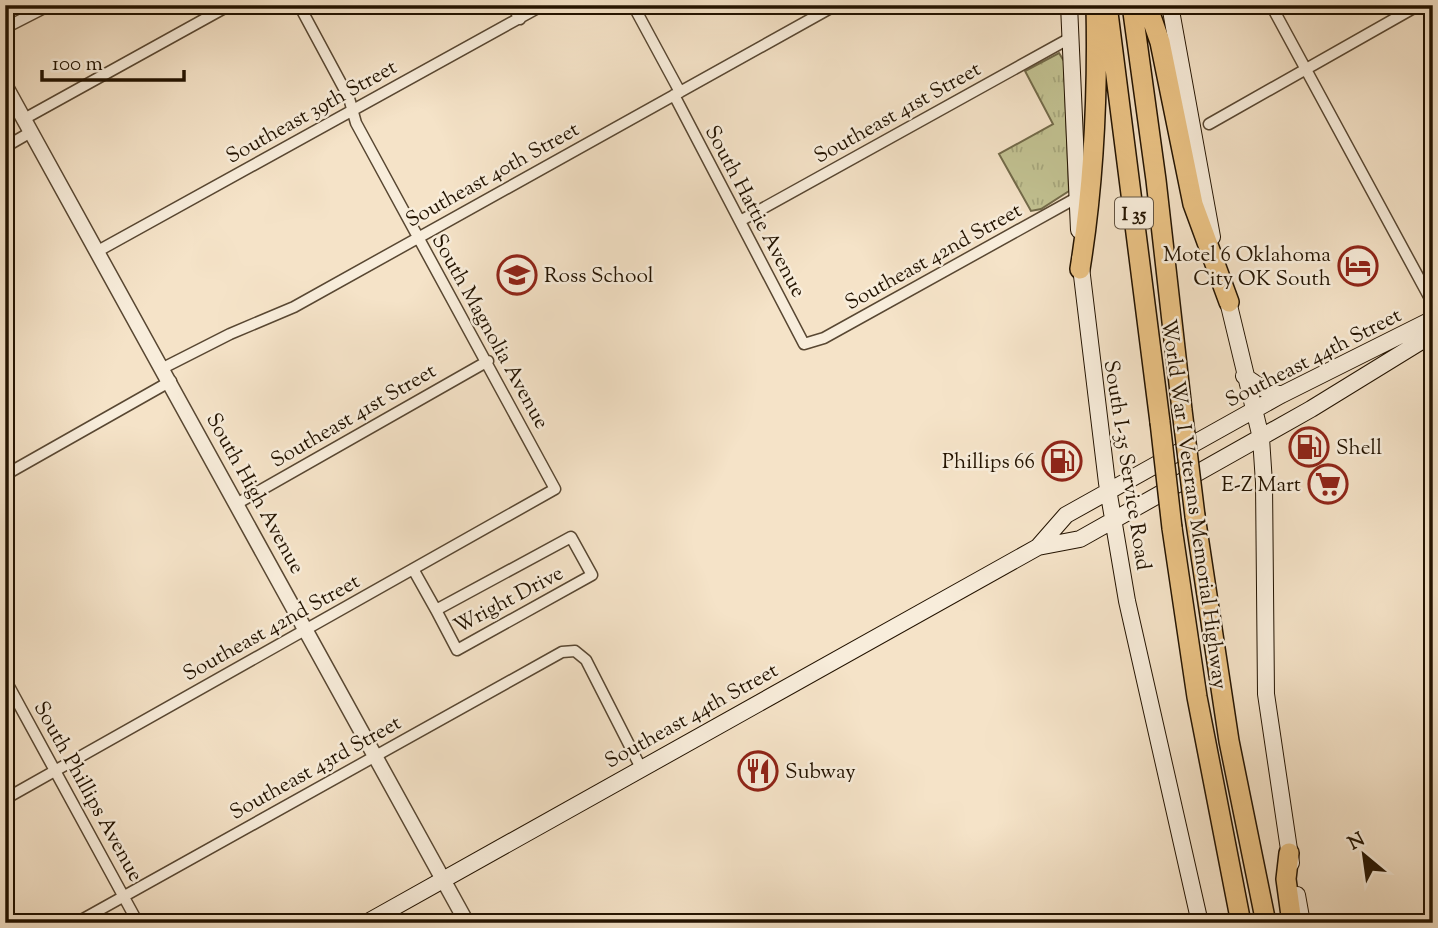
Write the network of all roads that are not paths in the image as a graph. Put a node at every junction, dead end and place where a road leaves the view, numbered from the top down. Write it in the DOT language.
graph roads {
  1 [pos="50,5"];
  2 [pos="230,5"];
  3 [pos="299,5"];
  4 [pos="512,5"];
  5 [pos="544,5"];
  6 [pos="633,5"];
  7 [pos="836,5"];
  8 [pos="1069,5"];
  9 [pos="1096,5"];
  10 [pos="1107,5"];
  11 [pos="1132,5"];
  12 [pos="1147,5"];
  13 [pos="1170,5"];
  14 [pos="1271,5"];
  15 [pos="1419,5"];
  16 [pos="520,19"];
  17 [pos="5,28"];
  18 [pos="1072,37"];
  19 [pos="1307,68"];
  20 [pos="5,85"];
  21 [pos="677,93"];
  22 [pos="352,110"];
  23 [pos="24,119"];
  24 [pos="1209,124"];
  25 [pos="31,132"];
  26 [pos="5,147"];
  27 [pos="1078,197"];
  28 [pos="740,221"];
  29 [pos="417,237"];
  30 [pos="98,251"];
  31 [pos="1080,269"];
  32 [pos="1229,302"];
  33 [pos="1433,304"];
  34 [pos="1433,319"];
  35 [pos="1433,334"];
  36 [pos="804,344"];
  37 [pos="488,361"];
  38 [pos="163,368"];
  39 [pos="1244,376"];
  40 [pos="171,382"];
  41 [pos="1281,395"];
  42 [pos="1252,410"];
  43 [pos="1261,438"];
  44 [pos="5,475"];
  45 [pos="555,489"];
  46 [pos="1109,491"];
  47 [pos="237,503"];
  48 [pos="1113,520"];
  49 [pos="1080,538"];
  50 [pos="1038,547"];
  51 [pos="1119,553"];
  52 [pos="413,569"];
  53 [pos="436,610"];
  54 [pos="306,629"];
  55 [pos="5,678"];
  56 [pos="375,755"];
  57 [pos="641,768"];
  58 [pos="55,771"];
  59 [pos="5,799"];
  60 [pos="1289,853"];
  61 [pos="443,879"];
  62 [pos="124,896"];
  63 [pos="76,923"];
  64 [pos="138,923"];
  65 [pos="366,923"];
  66 [pos="467,923"];
  67 [pos="1200,923"];
  68 [pos="1241,923"];
  69 [pos="1266,923"];
  70 [pos="1292,923"];
  71 [pos="1302,923"];
  1 -- 17 [label="street"];
  2 -- 23 [label="street"];
  3 -- 22 [label="street, South Magnolia Avenue"];
  4 -- 16 [label="street"];
  5 -- 16 [label="street, Southeast 39th Street"];
  6 -- 21 [label="street, South Hattie Avenue"];
  7 -- 21 [label="street, Southeast 40th Street"];
  8 -- 18 [label="main road, South I-35 Service Road"];
  9 -- 31 [label="highway"];
  10 -- 68 [label="highway, World War I Veterans Memorial Highway / I 35, bridge"];
  11 -- 69 [label="highway, World War I Veterans Memorial Highway / I 35, bridge"];
  12 -- 32 [label="highway"];
  13 -- 32 [label="main road"];
  14 -- 19 [label="street"];
  15 -- 19 [label="street"];
  16 -- 22 [label="street, Southeast 39th Street"];
  18 -- 27 [label="main road, South I-35 Service Road"];
  18 -- 28 [label="street, Southeast 41st Street"];
  19 -- 24 [label="street"];
  19 -- 33 [label="street"];
  20 -- 23 [label="street, South High Avenue"];
  21 -- 28 [label="street, South Hattie Avenue"];
  21 -- 29 [label="street, Southeast 40th Street"];
  22 -- 29 [label="street, South Magnolia Avenue"];
  22 -- 30 [label="street, Southeast 39th Street"];
  23 -- 25 [label="street, South High Avenue"];
  25 -- 26 [label="street"];
  25 -- 30 [label="street, South High Avenue"];
  27 -- 31 [label="main road, South I-35 Service Road"];
  27 -- 36 [label="street, Southeast 42nd Street"];
  28 -- 36 [label="street, South Hattie Avenue"];
  29 -- 37 [label="street, South Magnolia Avenue"];
  29 -- 38 [label="street, Southeast 40th Street"];
  30 -- 38 [label="street, South High Avenue"];
  31 -- 46 [label="main road, South I-35 Service Road"];
  32 -- 39 [label="main road"];
  34 -- 41 [label="main road, Southeast 44th Street"];
  35 -- 43 [label="main road, Southeast 44th Street"];
  37 -- 45 [label="street, South Magnolia Avenue"];
  37 -- 47 [label="street, Southeast 41st Street"];
  38 -- 40 [label="street, South High Avenue"];
  39 -- 41 [label="main road"];
  39 -- 42 [label="main road"];
  40 -- 44 [label="street"];
  40 -- 47 [label="street, South High Avenue"];
  41 -- 42 [label="main road, Southeast 44th Street"];
  42 -- 43 [label="main road"];
  42 -- 46 [label="main road, Southeast 44th Street"];
  43 -- 48 [label="main road, Southeast 44th Street"];
  43 -- 60 [label="main road"];
  45 -- 52 [label="street, Southeast 42nd Street"];
  46 -- 48 [label="main road, South I-35 Service Road"];
  46 -- 50 [label="main road, Southeast 44th Street"];
  47 -- 54 [label="street, South High Avenue"];
  48 -- 49 [label="main road, Southeast 44th Street"];
  48 -- 51 [label="main road, South I-35 Service Road"];
  49 -- 50 [label="main road, Southeast 44th Street"];
  49 -- 51 [label="main road"];
  50 -- 57 [label="main road, Southeast 44th Street"];
  51 -- 67 [label="main road, South I-35 Service Road"];
  52 -- 53 [label="street, Wright Drive"];
  52 -- 54 [label="street, Southeast 42nd Street"];
  53 -- 53 [label="street, Wright Drive"];
  54 -- 56 [label="street, South High Avenue"];
  54 -- 58 [label="street, Southeast 42nd Street"];
  55 -- 58 [label="street, South Phillips Avenue"];
  56 -- 57 [label="street, Southeast 43rd Street"];
  56 -- 61 [label="street, South High Avenue"];
  56 -- 62 [label="street, Southeast 43rd Street"];
  57 -- 61 [label="main road, Southeast 44th Street"];
  58 -- 59 [label="street, Southeast 42nd Street"];
  58 -- 62 [label="street, South Phillips Avenue"];
  60 -- 70 [label="highway"];
  60 -- 71 [label="main road"];
  61 -- 65 [label="main road, Southeast 44th Street"];
  61 -- 66 [label="street, South High Avenue"];
  62 -- 63 [label="street, Southeast 43rd Street"];
  62 -- 64 [label="street, South Phillips Avenue"];
}
